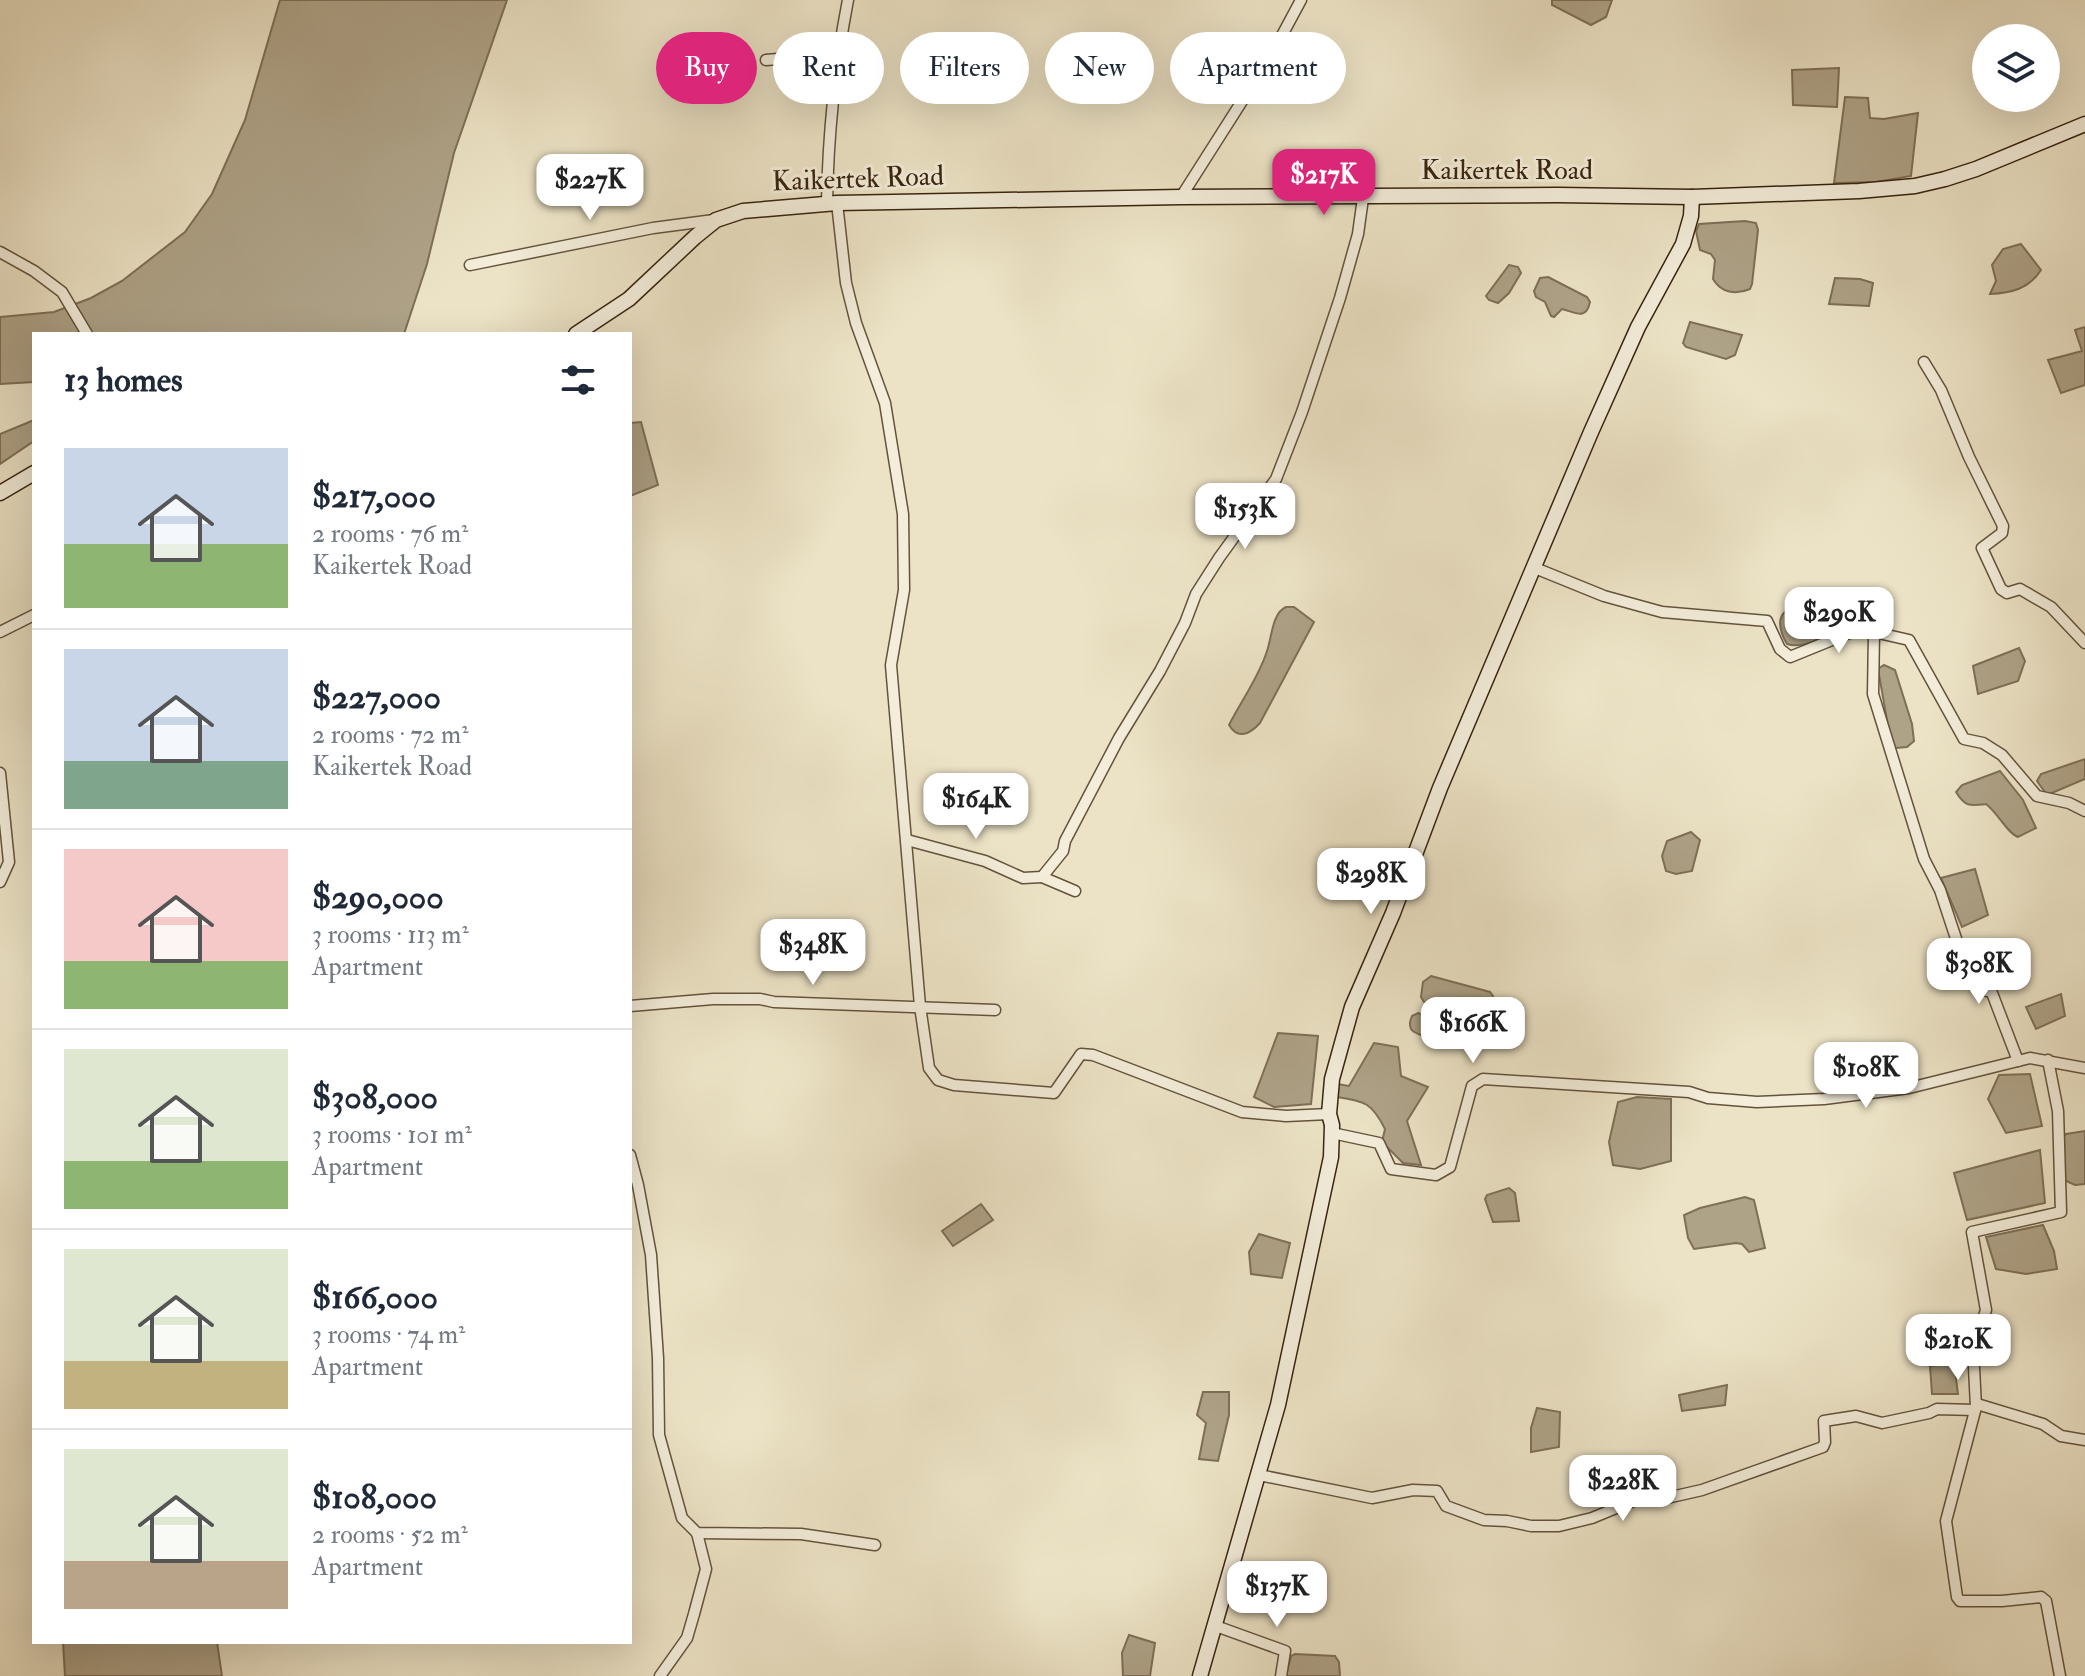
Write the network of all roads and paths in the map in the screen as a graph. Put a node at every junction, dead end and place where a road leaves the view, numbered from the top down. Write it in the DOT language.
graph roads {
  1 [pos="848,0"];
  2 [pos="1301,0"];
  3 [pos="842,32"];
  4 [pos="773,59"];
  5 [pos="766,60"];
  6 [pos="833,104"];
  7 [pos="2085,124"];
  8 [pos="1181,197"];
  9 [pos="1692,197"];
  10 [pos="1363,198"];
  11 [pos="832,203"];
  12 [pos="716,220"];
  13 [pos="0,252"];
  14 [pos="470,265"];
  15 [pos="86,332"];
  16 [pos="579,332"];
  17 [pos="1924,362"];
  18 [pos="32,474"];
  19 [pos="0,493"];
  20 [pos="1535,568"];
  21 [pos="32,616"];
  22 [pos="0,632"];
  23 [pos="1874,632"];
  24 [pos="2085,643"];
  25 [pos="0,773"];
  26 [pos="2085,811"];
  27 [pos="907,840"];
  28 [pos="1042,877"];
  29 [pos="0,882"];
  30 [pos="1075,891"];
  31 [pos="632,1006"];
  32 [pos="920,1006"];
  33 [pos="995,1010"];
  34 [pos="2048,1060"];
  35 [pos="2018,1061"];
  36 [pos="2085,1068"];
  37 [pos="1329,1114"];
  38 [pos="1332,1133"];
  39 [pos="632,1162"];
  40 [pos="1976,1407"];
  41 [pos="2085,1440"];
  42 [pos="1259,1475"];
  43 [pos="697,1533"];
  44 [pos="875,1545"];
  45 [pos="1213,1625"];
  46 [pos="660,1676"];
  47 [pos="1200,1676"];
  48 [pos="1281,1676"];
  49 [pos="2060,1676"];
  1 -- 3 [label="street"];
  2 -- 8 [label="street"];
  4 -- 5 [label="street"];
  6 -- 11 [label="street"];
  7 -- 9 [label="main road, Kaikertek Road"];
  8 -- 10 [label="main road, Kaikertek Road"];
  8 -- 11 [label="main road, Kaikertek Road"];
  9 -- 10 [label="main road, Kaikertek Road"];
  9 -- 20 [label="main road"];
  10 -- 28 [label="street"];
  11 -- 12 [label="main road, Kaikertek Road"];
  11 -- 27 [label="street"];
  12 -- 14 [label="street"];
  12 -- 16 [label="main road, Kaikertek Road"];
  13 -- 15 [label="street"];
  17 -- 24 [label="street"];
  18 -- 19 [label="main road"];
  20 -- 23 [label="street"];
  20 -- 37 [label="main road"];
  21 -- 22 [label="street"];
  23 -- 26 [label="street"];
  23 -- 35 [label="street"];
  25 -- 29 [label="street"];
  27 -- 28 [label="street"];
  27 -- 32 [label="street"];
  28 -- 30 [label="street"];
  31 -- 32 [label="street"];
  32 -- 33 [label="street"];
  32 -- 37 [label="street"];
  34 -- 35 [label="street"];
  34 -- 36 [label="street"];
  34 -- 40 [label="street"];
  35 -- 38 [label="street"];
  37 -- 38 [label="main road"];
  38 -- 42 [label="main road"];
  39 -- 43 [label="street"];
  40 -- 41 [label="street"];
  40 -- 42 [label="street"];
  40 -- 49 [label="street"];
  42 -- 45 [label="main road"];
  43 -- 44 [label="street"];
  43 -- 46 [label="street"];
  45 -- 47 [label="main road"];
  45 -- 48 [label="street"];
}
